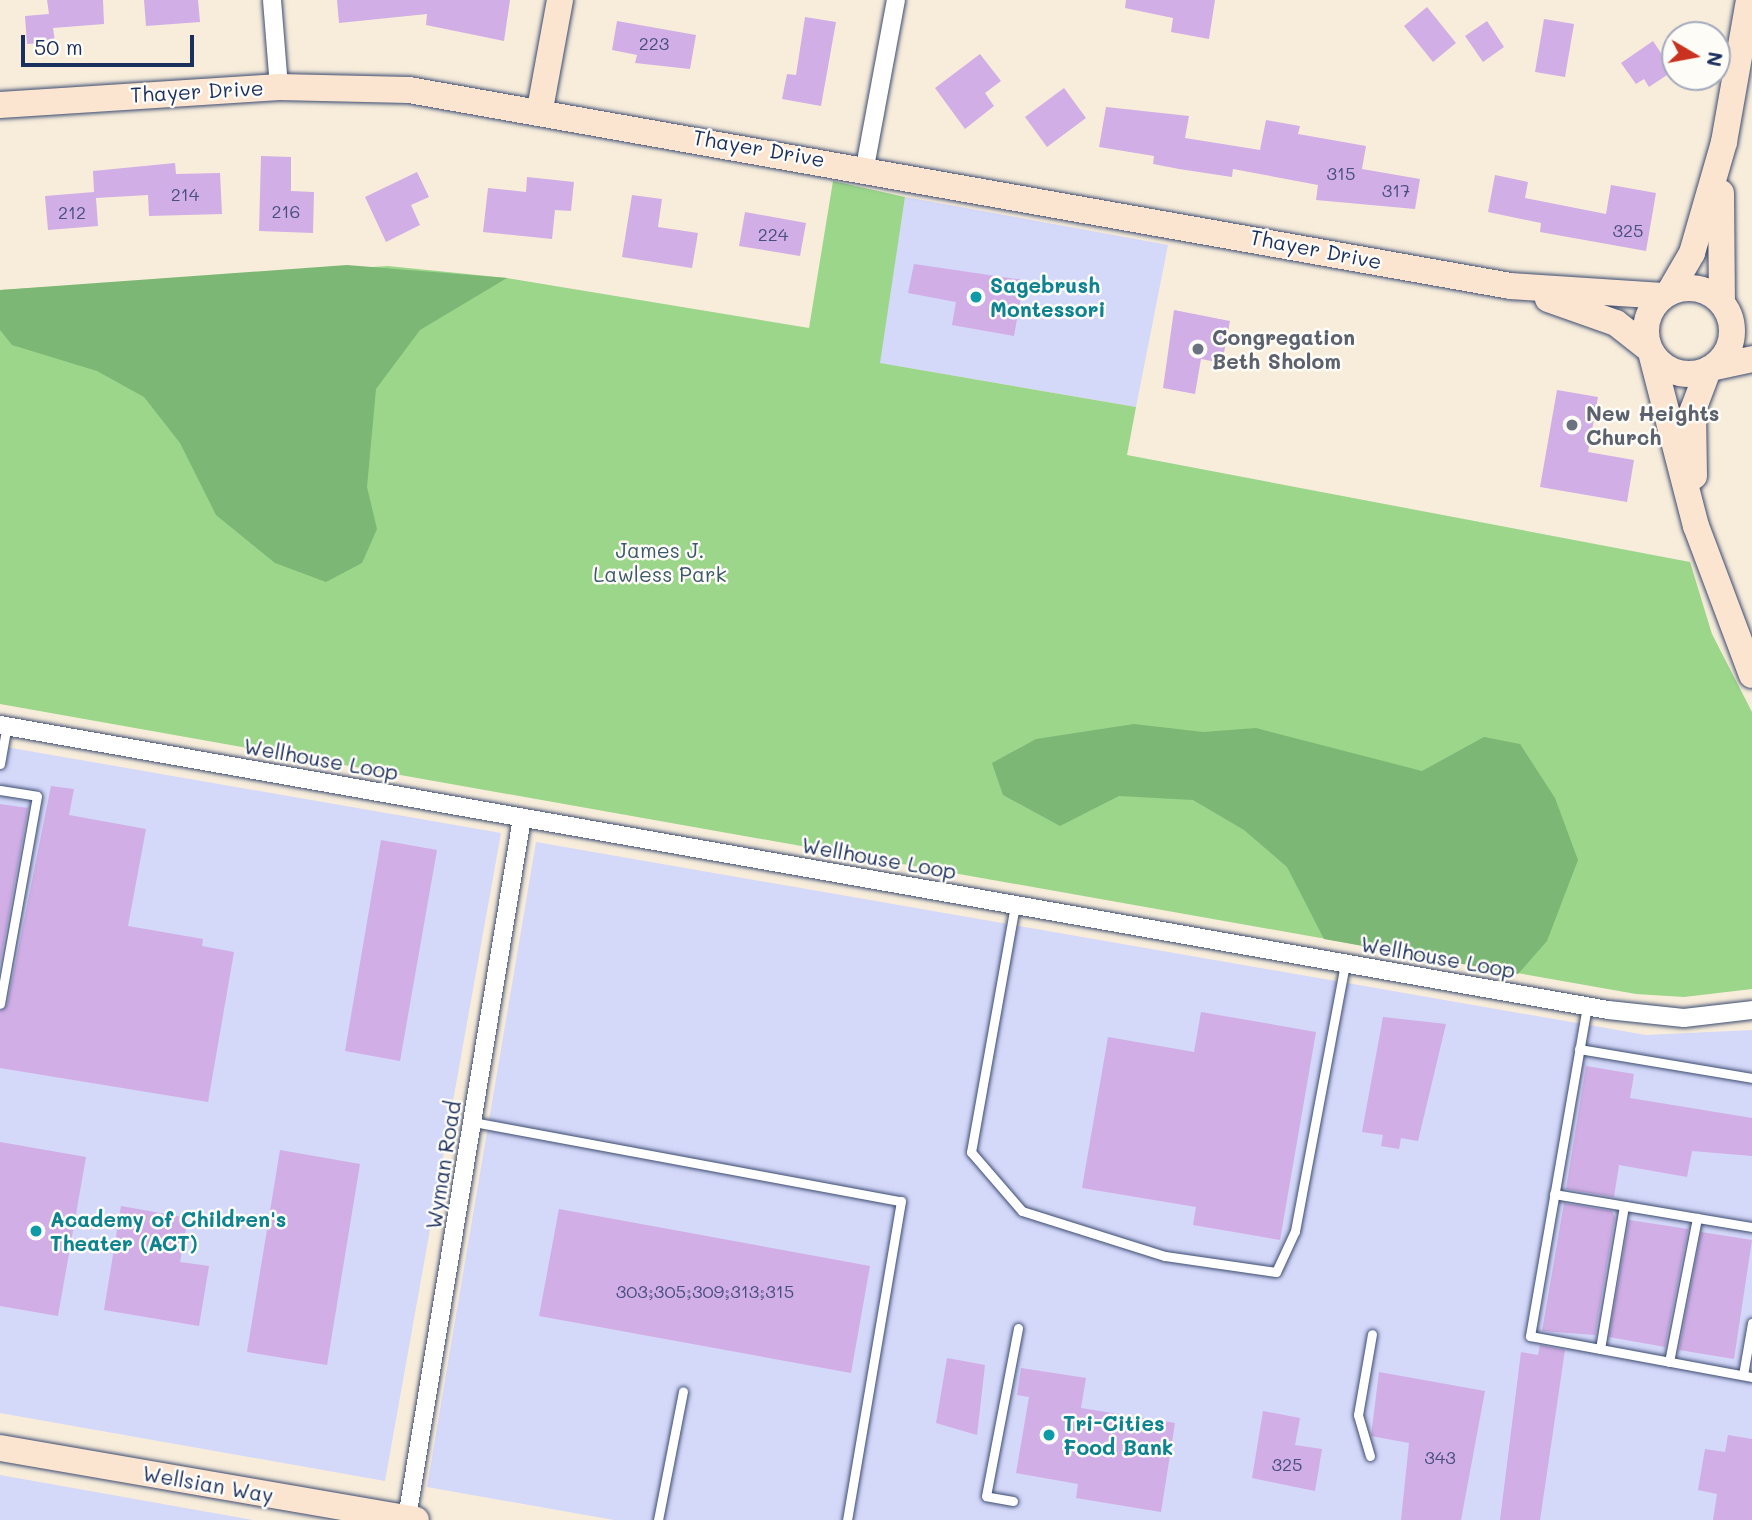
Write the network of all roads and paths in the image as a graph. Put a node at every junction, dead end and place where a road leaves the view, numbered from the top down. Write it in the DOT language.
graph roads {
  1 [pos="272,0"];
  2 [pos="560,0"];
  3 [pos="896,0"];
  4 [pos="1746,2"];
  5 [pos="279,87"];
  6 [pos="0,105"];
  7 [pos="540,109"];
  8 [pos="1724,142"];
  9 [pos="865,167"];
  10 [pos="1510,286"];
  11 [pos="1667,293"];
  12 [pos="1724,305"];
  13 [pos="1752,324"];
  14 [pos="1651,353"];
  15 [pos="1752,359"];
  16 [pos="1711,369"];
  17 [pos="1712,574"];
  18 [pos="1752,675"];
  19 [pos="4,726"];
  20 [pos="0,764"];
  21 [pos="0,790"];
  22 [pos="522,818"];
  23 [pos="1015,905"];
  24 [pos="1345,964"];
  25 [pos="0,1004"];
  26 [pos="1587,1006"];
  27 [pos="1752,1010"];
  28 [pos="1579,1049"];
  29 [pos="1752,1078"];
  30 [pos="473,1122"];
  31 [pos="1554,1194"];
  32 [pos="1624,1206"];
  33 [pos="1697,1218"];
  34 [pos="1752,1227"];
  35 [pos="1752,1323"];
  36 [pos="1018,1328"];
  37 [pos="1372,1334"];
  38 [pos="1600,1349"];
  39 [pos="1669,1362"];
  40 [pos="1747,1376"];
  41 [pos="683,1391"];
  42 [pos="0,1448"];
  43 [pos="1370,1456"];
  44 [pos="1013,1501"];
  45 [pos="412,1519"];
  46 [pos="658,1520"];
  47 [pos="847,1520"];
  1 -- 5 [label="street"];
  2 -- 7 [label="street"];
  3 -- 9 [label="street"];
  4 -- 8 [label="street"];
  5 -- 6 [label="street, Thayer Drive"];
  5 -- 7 [label="street, Thayer Drive"];
  7 -- 9 [label="street, Thayer Drive"];
  8 -- 11 [label="street"];
  8 -- 12 [label="street"];
  9 -- 10 [label="street, Thayer Drive"];
  10 -- 11 [label="street, Thayer Drive"];
  10 -- 14 [label="street, Thayer Drive"];
  11 -- 12 [label="street"];
  11 -- 14 [label="street"];
  12 -- 13 [label="street"];
  12 -- 16 [label="street"];
  14 -- 16 [label="street"];
  14 -- 17 [label="street"];
  15 -- 16 [label="street"];
  16 -- 17 [label="street"];
  17 -- 18 [label="street"];
  19 -- 20 [label="lane"];
  19 -- 22 [label="street, Wellhouse Loop"];
  21 -- 25 [label="lane"];
  22 -- 23 [label="street, Wellhouse Loop"];
  22 -- 30 [label="street, Wyman Road"];
  23 -- 24 [label="street, Wellhouse Loop"];
  23 -- 24 [label="lane"];
  24 -- 26 [label="street, Wellhouse Loop"];
  26 -- 27 [label="street, Wellhouse Loop"];
  26 -- 28 [label="lane"];
  28 -- 29 [label="lane"];
  28 -- 31 [label="lane"];
  30 -- 45 [label="street, Wyman Road"];
  30 -- 47 [label="lane"];
  31 -- 32 [label="lane"];
  31 -- 38 [label="lane"];
  32 -- 33 [label="lane"];
  32 -- 38 [label="lane"];
  33 -- 34 [label="lane"];
  33 -- 39 [label="lane"];
  35 -- 40 [label="lane"];
  36 -- 44 [label="lane"];
  37 -- 43 [label="lane"];
  38 -- 39 [label="lane"];
  39 -- 40 [label="lane"];
  41 -- 46 [label="lane"];
  42 -- 45 [label="street, Wellsian Way"];
}
